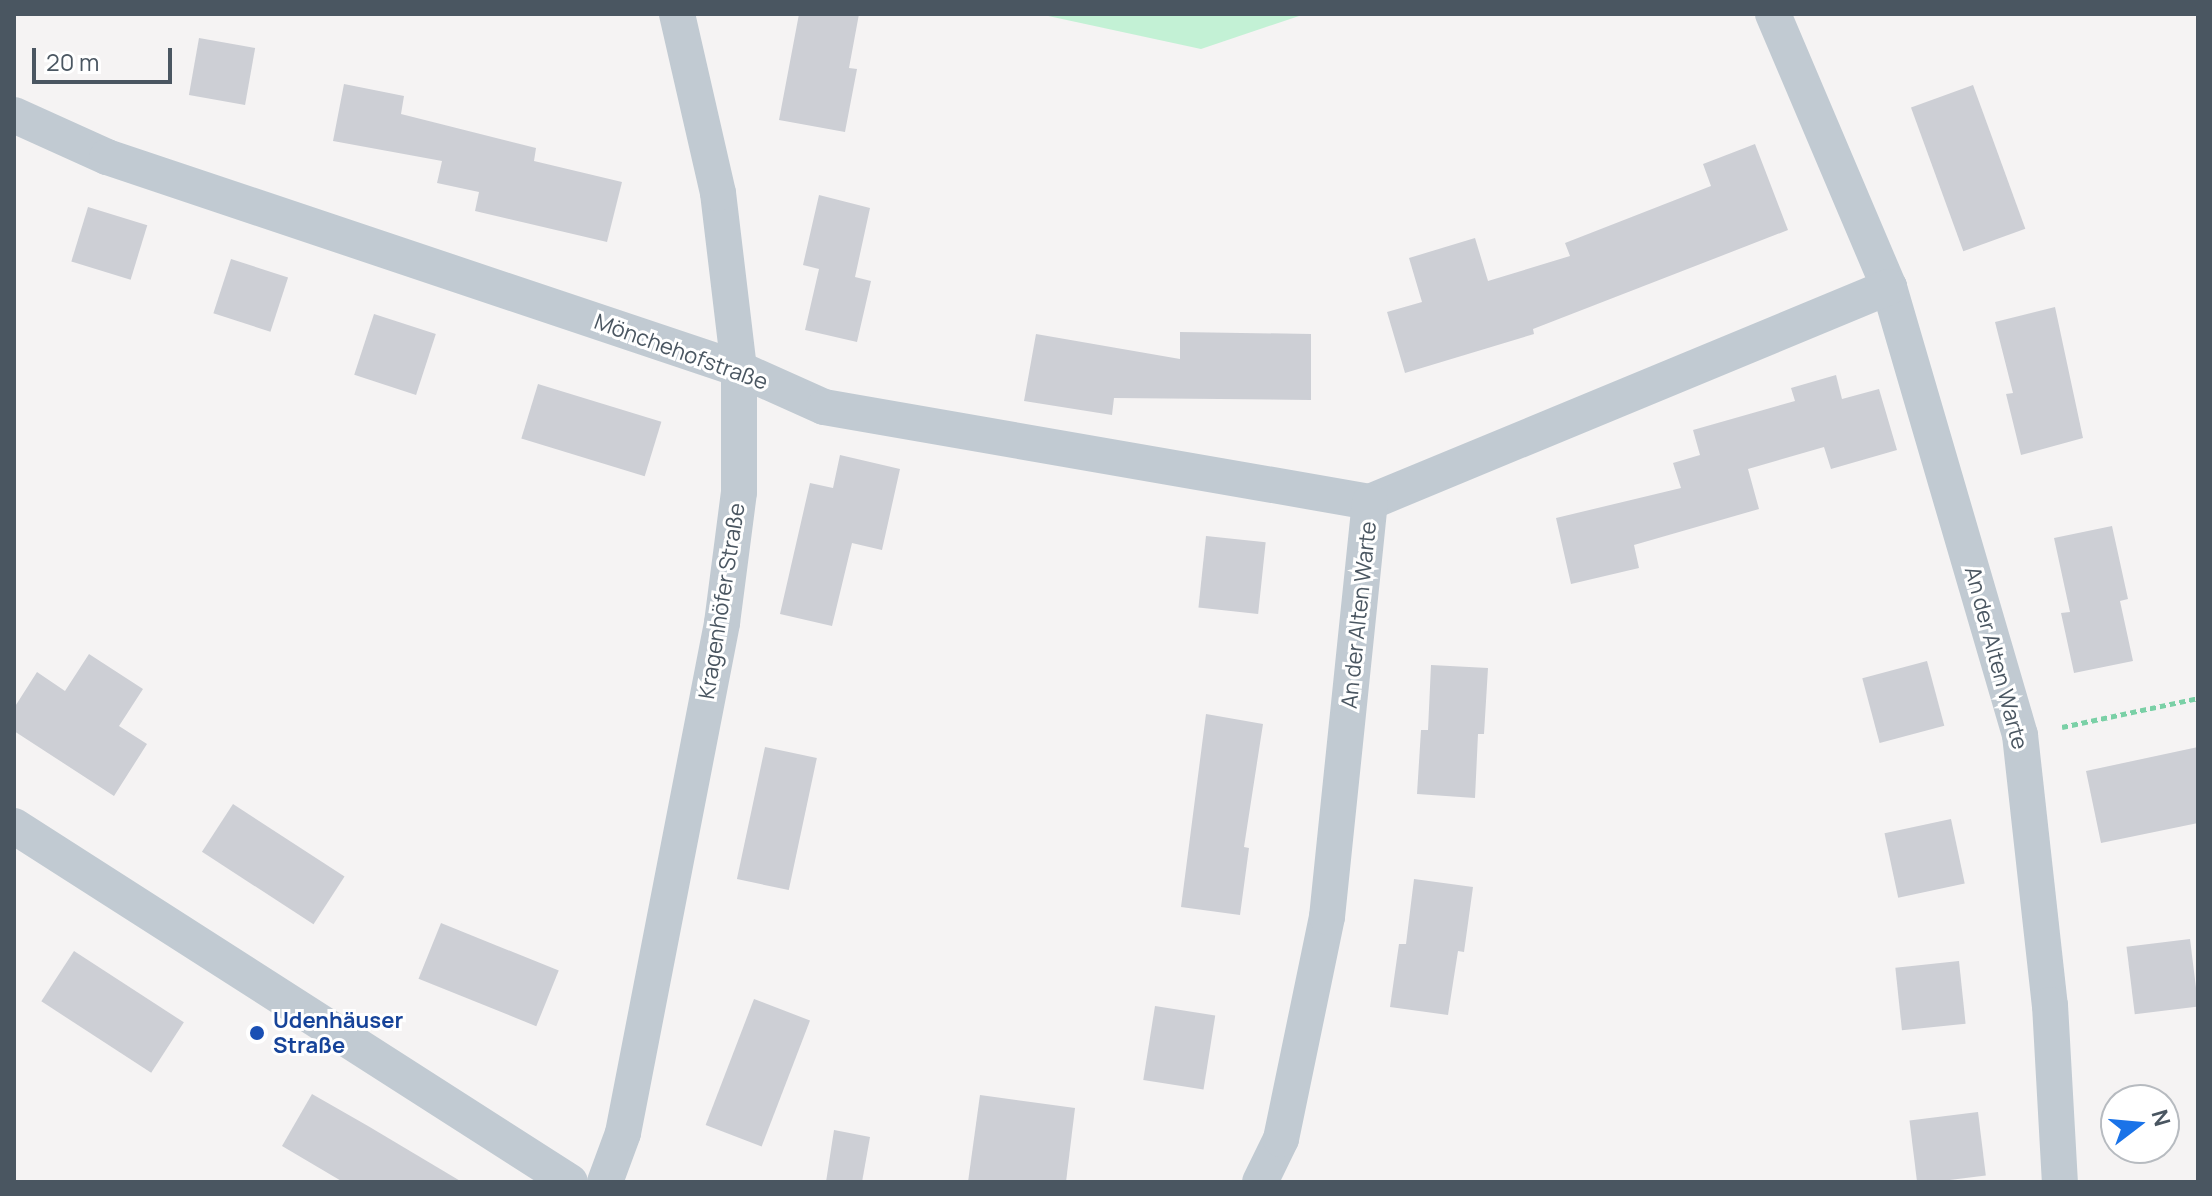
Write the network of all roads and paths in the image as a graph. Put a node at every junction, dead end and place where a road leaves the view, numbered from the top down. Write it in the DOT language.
graph roads {
  1 [pos="677,14"];
  2 [pos="1773,14"];
  3 [pos="14,115"];
  4 [pos="1889,287"];
  5 [pos="739,369"];
  6 [pos="1370,502"];
  7 [pos="2198,698"];
  8 [pos="2020,735"];
  9 [pos="14,826"];
  10 [pos="570,1182"];
  11 [pos="605,1182"];
  12 [pos="1260,1182"];
  13 [pos="2060,1182"];
  1 -- 5 [label="street, Kragenhöfer Straße"];
  2 -- 4 [label="street, An der Alten Warte"];
  3 -- 5 [label="street, Mönchehofstraße"];
  4 -- 6 [label="street, An der Alten Warte"];
  4 -- 8 [label="street, An der Alten Warte"];
  5 -- 6 [label="street, Mönchehofstraße"];
  5 -- 11 [label="street, Kragenhöfer Straße"];
  6 -- 12 [label="street, An der Alten Warte"];
  7 -- 8 [label="path"];
  8 -- 13 [label="street, An der Alten Warte"];
  9 -- 10 [label="street"];
}
